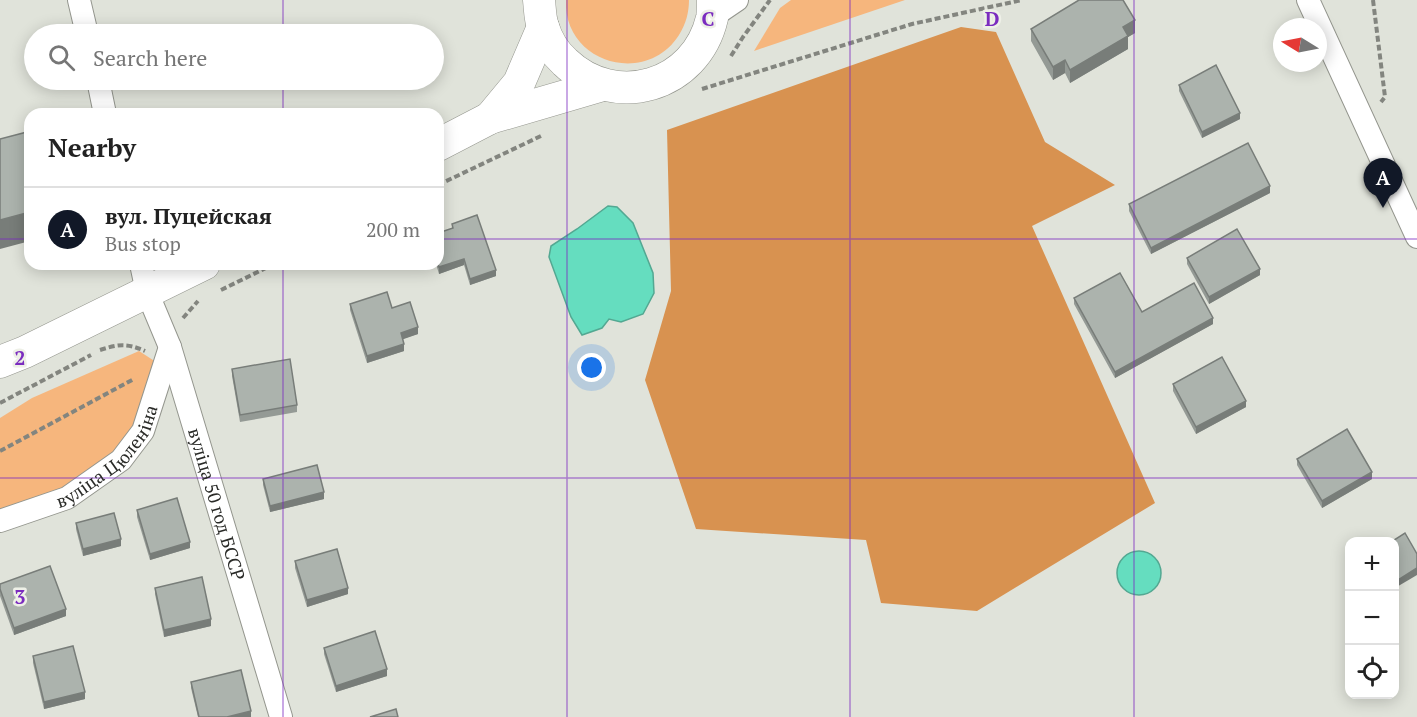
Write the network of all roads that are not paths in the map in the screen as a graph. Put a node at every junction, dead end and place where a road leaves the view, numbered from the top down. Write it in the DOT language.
graph roads {
  1 [pos="79,0"];
  2 [pos="1308,0"];
  3 [pos="721,6"];
  4 [pos="541,14"];
  5 [pos="85,24"];
  6 [pos="603,85"];
  7 [pos="100,90"];
  8 [pos="104,108"];
  9 [pos="490,118"];
  10 [pos="444,142"];
  11 [pos="1417,237"];
  12 [pos="178,270"];
  13 [pos="144,278"];
  14 [pos="169,346"];
  15 [pos="0,362"];
  16 [pos="0,521"];
  17 [pos="281,717"];
  1 -- 5 [label="street"];
  2 -- 11 [label="street"];
  3 -- 6 [label="main road"];
  4 -- 6 [label="main road"];
  4 -- 9 [label="main road"];
  6 -- 9 [label="main road"];
  7 -- 8 [label="street"];
  9 -- 10 [label="main road"];
  12 -- 13 [label="main road"];
  13 -- 14 [label="street, вуліца 50 год БССР"];
  13 -- 15 [label="main road"];
  14 -- 16 [label="street, вуліца Цюленіна"];
  14 -- 17 [label="street, вуліца 50 год БССР"];
}
